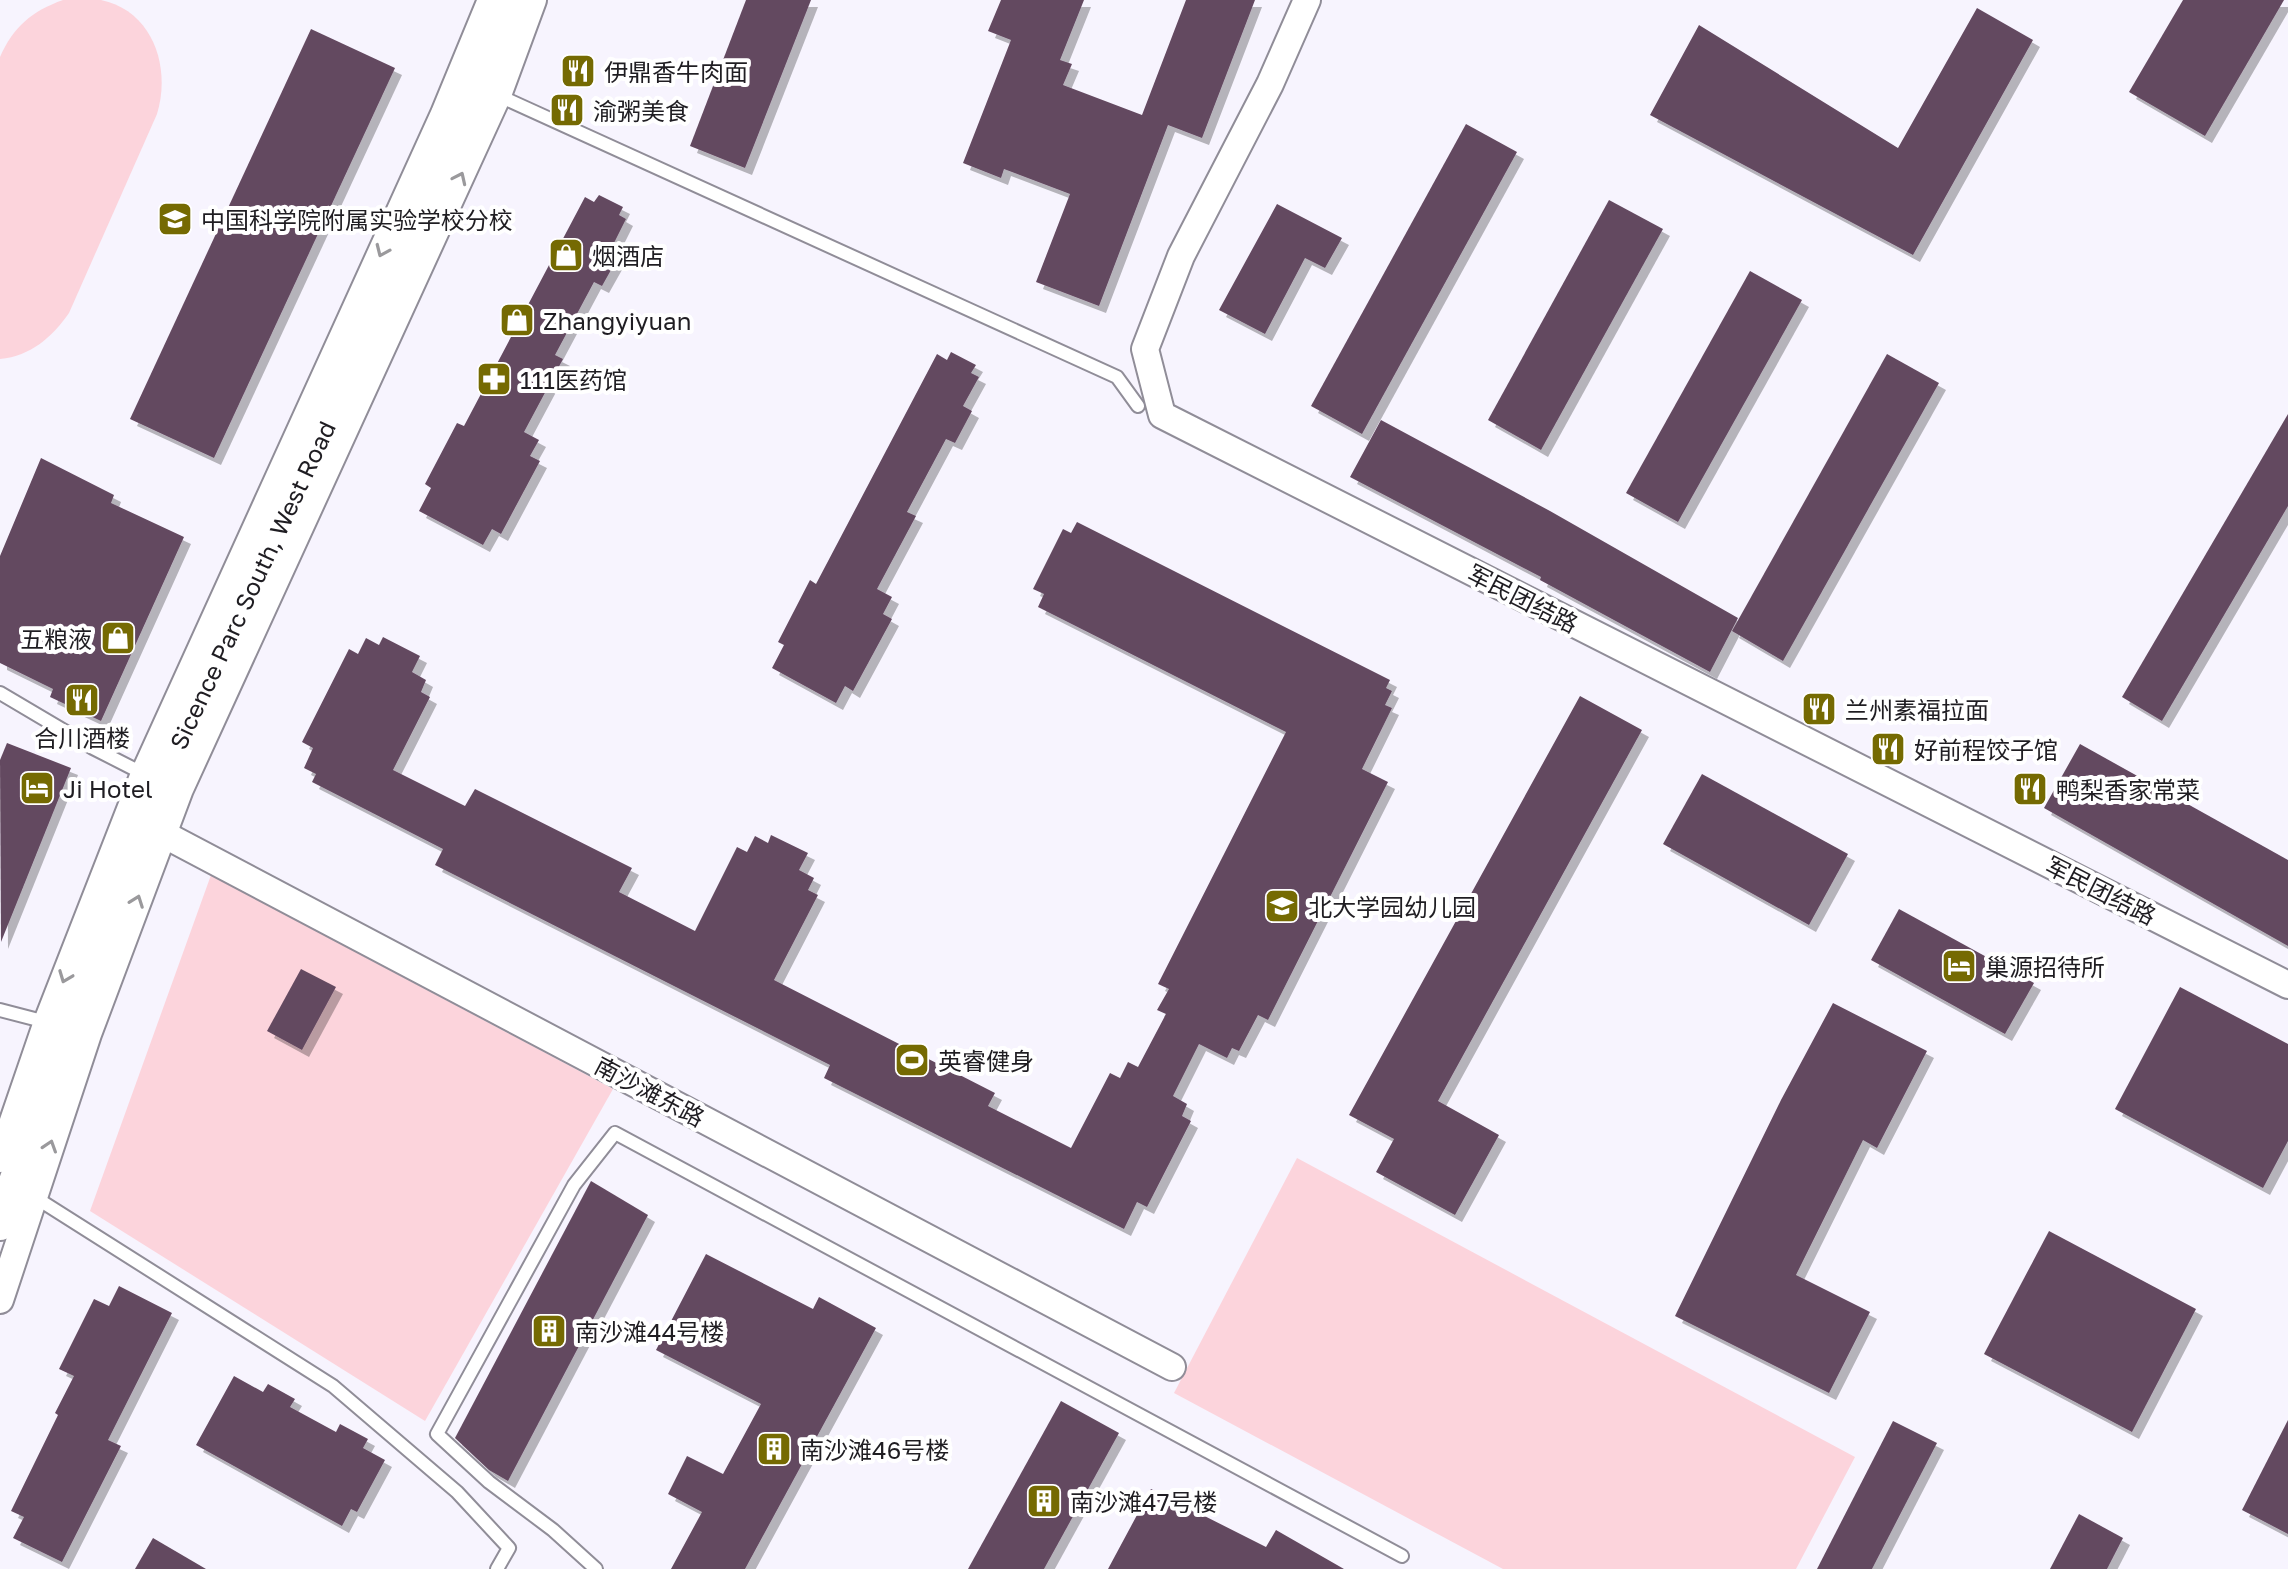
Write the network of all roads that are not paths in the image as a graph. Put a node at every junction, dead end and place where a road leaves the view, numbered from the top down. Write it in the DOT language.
graph roads {
  1 [pos="491,0"];
  2 [pos="512,0"];
  3 [pos="533,0"];
  4 [pos="1307,0"];
  5 [pos="479,86"];
  6 [pos="1138,406"];
  7 [pos="0,693"];
  8 [pos="162,781"];
  9 [pos="144,824"];
  10 [pos="2288,985"];
  11 [pos="0,1010"];
  12 [pos="68,1028"];
  13 [pos="16,1180"];
  14 [pos="0,1224"];
  15 [pos="0,1300"];
  16 [pos="1172,1367"];
  17 [pos="1402,1556"];
  18 [pos="497,1569"];
  19 [pos="596,1569"];
  1 -- 5 [label="street"];
  2 -- 5 [label="street, Sicence Parc South, West Road"];
  3 -- 5 [label="street"];
  4 -- 10 [label="street, 军民团结路"];
  5 -- 6 [label="lane"];
  5 -- 8 [label="street, Sicence Parc South, West Road"];
  7 -- 8 [label="lane"];
  8 -- 9 [label="street, Sicence Parc South, West Road"];
  9 -- 12 [label="street, Sicence Parc South, West Road"];
  9 -- 16 [label="street, 南沙滩东路"];
  11 -- 12 [label="lane"];
  12 -- 13 [label="street, Sicence Parc South, West Road"];
  13 -- 14 [label="street, Sicence Parc South, West Road"];
  13 -- 15 [label="street"];
  13 -- 18 [label="lane"];
  17 -- 19 [label="lane"];
}
